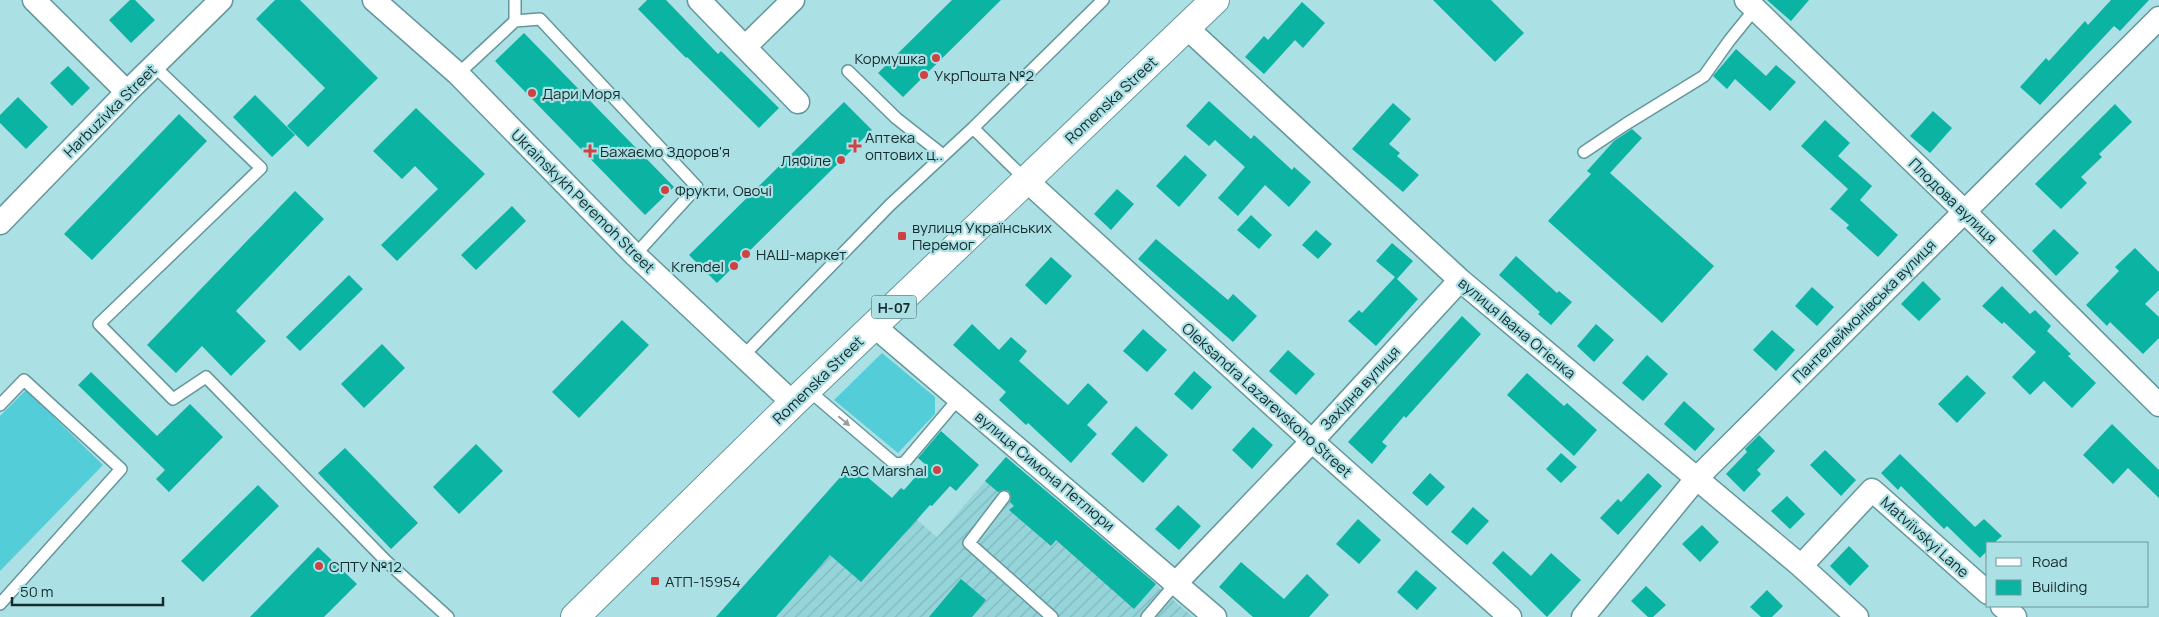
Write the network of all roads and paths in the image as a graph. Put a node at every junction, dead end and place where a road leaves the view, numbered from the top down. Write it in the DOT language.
graph roads {
  1 [pos="34,0"];
  2 [pos="221,0"];
  3 [pos="374,0"];
  4 [pos="515,0"];
  5 [pos="700,0"];
  6 [pos="793,0"];
  7 [pos="1103,0"];
  8 [pos="1215,0"];
  9 [pos="1754,3"];
  10 [pos="2159,18"];
  11 [pos="515,21"];
  12 [pos="1187,28"];
  13 [pos="746,46"];
  14 [pos="154,66"];
  15 [pos="848,71"];
  16 [pos="458,74"];
  17 [pos="127,92"];
  18 [pos="798,102"];
  19 [pos="973,128"];
  20 [pos="1584,152"];
  21 [pos="943,155"];
  22 [pos="1026,180"];
  23 [pos="1964,211"];
  24 [pos="0,223"];
  25 [pos="635,256"];
  26 [pos="1460,280"];
  27 [pos="874,326"];
  28 [pos="743,356"];
  29 [pos="800,396"];
  30 [pos="959,398"];
  31 [pos="0,405"];
  32 [pos="2159,405"];
  33 [pos="1312,441"];
  34 [pos="1696,479"];
  35 [pos="1004,497"];
  36 [pos="1801,566"];
  37 [pos="1176,583"];
  38 [pos="1986,591"];
  39 [pos="0,604"];
  40 [pos="2003,607"];
  41 [pos="448,617"];
  42 [pos="575,617"];
  43 [pos="1052,617"];
  44 [pos="1146,617"];
  45 [pos="1215,617"];
  46 [pos="1510,617"];
  47 [pos="1583,617"];
  48 [pos="1857,617"];
  49 [pos="2014,617"];
  1 -- 17 [label="street"];
  2 -- 14 [label="street, Harbuzivka Street"];
  3 -- 16 [label="street, Ukrainskykh Peremoh Street"];
  4 -- 11 [label="lane"];
  5 -- 13 [label="street"];
  6 -- 13 [label="street"];
  7 -- 19 [label="lane"];
  8 -- 12 [label="main road, Romenska Street / Н-07"];
  9 -- 20 [label="lane"];
  9 -- 23 [label="street, Плодова вулиця"];
  10 -- 23 [label="street, Пантелеймонівська вулиця"];
  11 -- 16 [label="lane"];
  11 -- 25 [label="lane"];
  12 -- 22 [label="main road, Romenska Street / Н-07"];
  12 -- 26 [label="street, вулиця Івана Огієнка"];
  13 -- 18 [label="street"];
  14 -- 17 [label="street, Harbuzivka Street"];
  14 -- 41 [label="lane"];
  15 -- 21 [label="lane"];
  16 -- 25 [label="street, Ukrainskykh Peremoh Street"];
  17 -- 24 [label="street, Harbuzivka Street"];
  19 -- 21 [label="lane"];
  19 -- 22 [label="lane"];
  21 -- 28 [label="lane"];
  22 -- 27 [label="main road, Romenska Street / Н-07"];
  22 -- 33 [label="street, Oleksandra Lazarevskoho Street"];
  23 -- 32 [label="street, Плодова вулиця"];
  23 -- 34 [label="street, Пантелеймонівська вулиця"];
  25 -- 28 [label="street, Ukrainskykh Peremoh Street"];
  26 -- 33 [label="street, Західна вулиця"];
  26 -- 34 [label="street, вулиця Івана Огієнка"];
  27 -- 29 [label="main road, Romenska Street / Н-07"];
  27 -- 30 [label="street, вулиця Симона Петлюри"];
  28 -- 29 [label="street, Ukrainskykh Peremoh Street"];
  29 -- 30 [label="lane, one-way"];
  29 -- 42 [label="main road, Romenska Street / Н-07"];
  30 -- 37 [label="street, вулиця Симона Петлюри"];
  31 -- 39 [label="lane"];
  33 -- 37 [label="street, Західна вулиця"];
  33 -- 46 [label="street, Oleksandra Lazarevskoho Street"];
  34 -- 36 [label="street, вулиця Івана Огієнка"];
  34 -- 47 [label="street, Пантелеймонівська вулиця"];
  35 -- 43 [label="lane"];
  36 -- 38 [label="street, Matviivskyi Lane"];
  36 -- 48 [label="street, вулиця Івана Огієнка"];
  37 -- 44 [label="lane"];
  37 -- 45 [label="street, вулиця Симона Петлюри"];
  40 -- 49 [label="street"];
}
